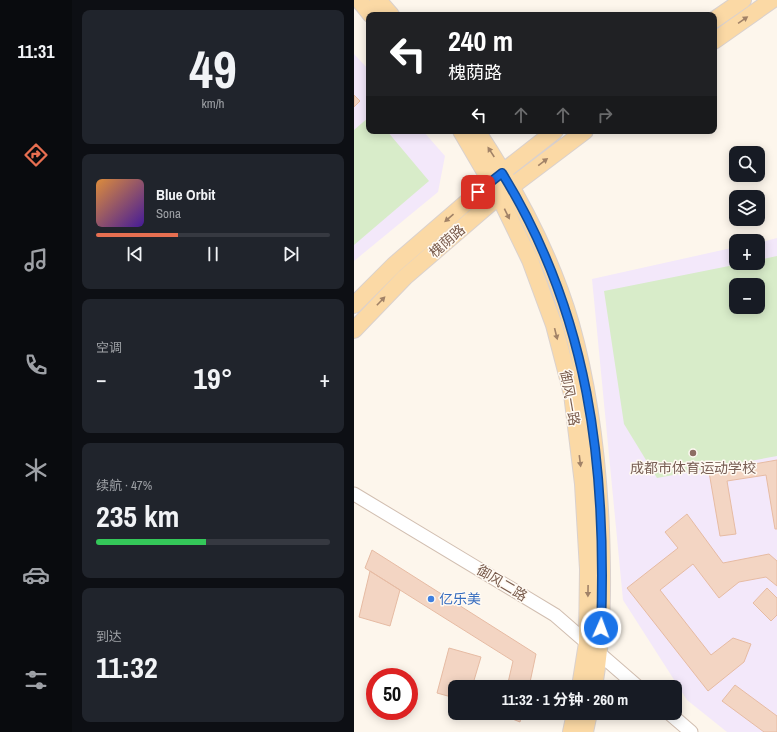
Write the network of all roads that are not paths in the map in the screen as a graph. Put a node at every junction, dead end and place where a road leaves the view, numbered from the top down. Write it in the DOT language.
graph roads {
  1 [pos="359,0"];
  2 [pos="378,0"];
  3 [pos="743,0"];
  4 [pos="772,0"];
  5 [pos="369,12"];
  6 [pos="388,12"];
  7 [pos="717,18"];
  8 [pos="717,39"];
  9 [pos="463,134"];
  10 [pos="478,134"];
  11 [pos="552,134"];
  12 [pos="580,134"];
  13 [pos="501,184"];
  14 [pos="354,305"];
  15 [pos="354,330"];
  16 [pos="354,494"];
  17 [pos="587,643"];
  18 [pos="600,655"];
  19 [pos="581,680"];
  20 [pos="595,680"];
  21 [pos="630,680"];
  22 [pos="574,720"];
  23 [pos="588,720"];
  24 [pos="677,720"];
  25 [pos="571,732"];
  26 [pos="585,732"];
  27 [pos="691,732"];
  1 -- 5 [label="main road"];
  2 -- 6 [label="main road"];
  3 -- 7 [label="main road"];
  8 -- 4 [label="main road, one-way"];
  9 -- 13 [label="main road, 御风一路"];
  13 -- 10 [label="main road, 御风一路, one-way"];
  11 -- 13 [label="main road, 槐荫路"];
  13 -- 12 [label="main road, 槐荫路, one-way"];
  13 -- 14 [label="main road, 槐荫路, one-way"];
  15 -- 13 [label="main road, 槐荫路, one-way"];
  13 -- 17 [label="main road, 御风一路, one-way"];
  13 -- 18 [label="main road, 御风一路"];
  16 -- 17 [label="street, 御风二路"];
  17 -- 18 [label="street, 御风二路"];
  17 -- 19 [label="main road, 御风一路"];
  18 -- 20 [label="main road, 御风一路"];
  18 -- 21 [label="street, 御风二路"];
  22 -- 25 [label="main road"];
  23 -- 26 [label="main road"];
  24 -- 27 [label="street"];
}
